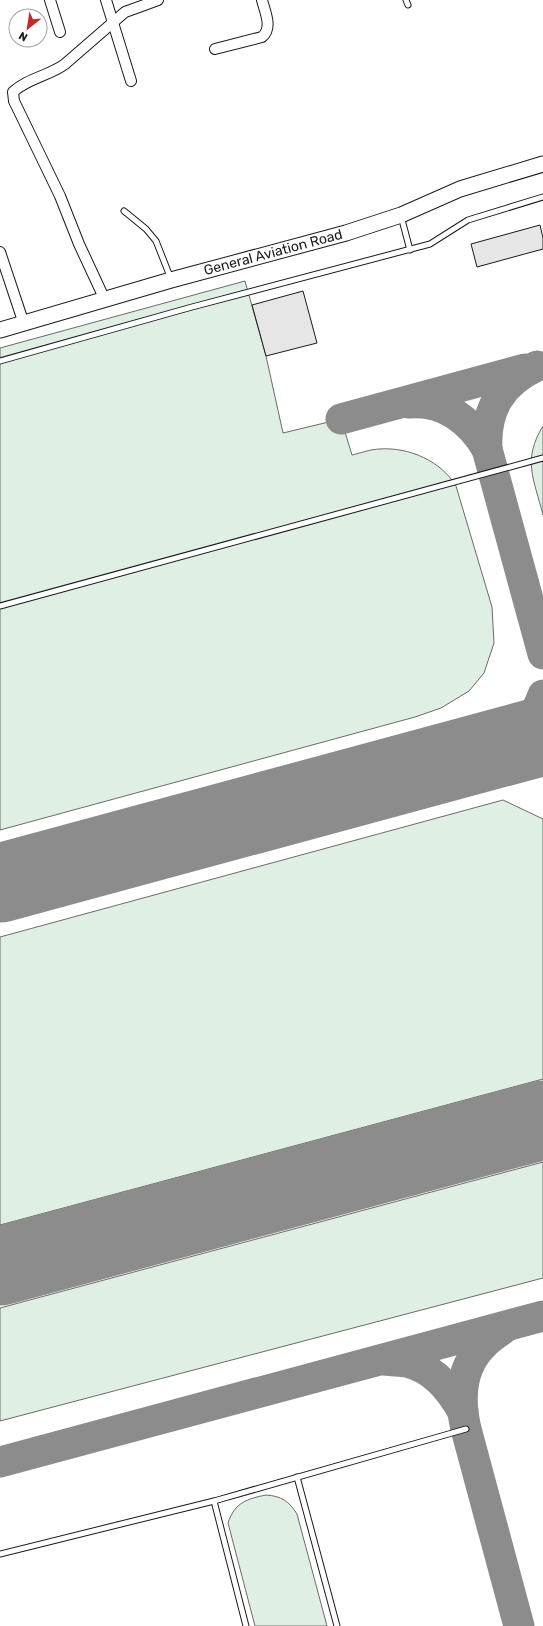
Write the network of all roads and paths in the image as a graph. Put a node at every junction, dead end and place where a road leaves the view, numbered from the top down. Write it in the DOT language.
graph roads {
  1 [pos="50,0"];
  2 [pos="106,0"];
  3 [pos="158,0"];
  4 [pos="262,0"];
  5 [pos="114,21"];
  6 [pos="60,32"];
  7 [pos="215,49"];
  8 [pos="131,81"];
  9 [pos="543,164"];
  10 [pos="543,197"];
  11 [pos="124,211"];
  12 [pos="401,215"];
  13 [pos="410,250"];
  14 [pos="0,252"];
  15 [pos="171,280"];
  16 [pos="105,300"];
  17 [pos="24,324"];
  18 [pos="0,330"];
  19 [pos="0,361"];
  20 [pos="543,458"];
  21 [pos="0,606"];
  22 [pos="466,1429"];
  23 [pos="297,1477"];
  24 [pos="214,1501"];
  25 [pos="0,1554"];
  26 [pos="246,1626"];
  27 [pos="337,1626"];
  1 -- 6 [label="street"];
  2 -- 5 [label="street"];
  3 -- 5 [label="street"];
  4 -- 7 [label="street"];
  5 -- 8 [label="street"];
  5 -- 16 [label="street"];
  9 -- 12 [label="main road, General Aviation Road"];
  10 -- 13 [label="lane"];
  11 -- 15 [label="lane"];
  12 -- 13 [label="lane"];
  12 -- 15 [label="main road, General Aviation Road"];
  13 -- 19 [label="lane"];
  14 -- 17 [label="street"];
  15 -- 16 [label="main road, General Aviation Road"];
  16 -- 17 [label="main road, General Aviation Road"];
  17 -- 18 [label="main road, General Aviation Road"];
  20 -- 21 [label="lane"];
  22 -- 23 [label="lane"];
  23 -- 24 [label="lane"];
  23 -- 27 [label="lane"];
  24 -- 25 [label="lane"];
  24 -- 26 [label="lane"];
}
